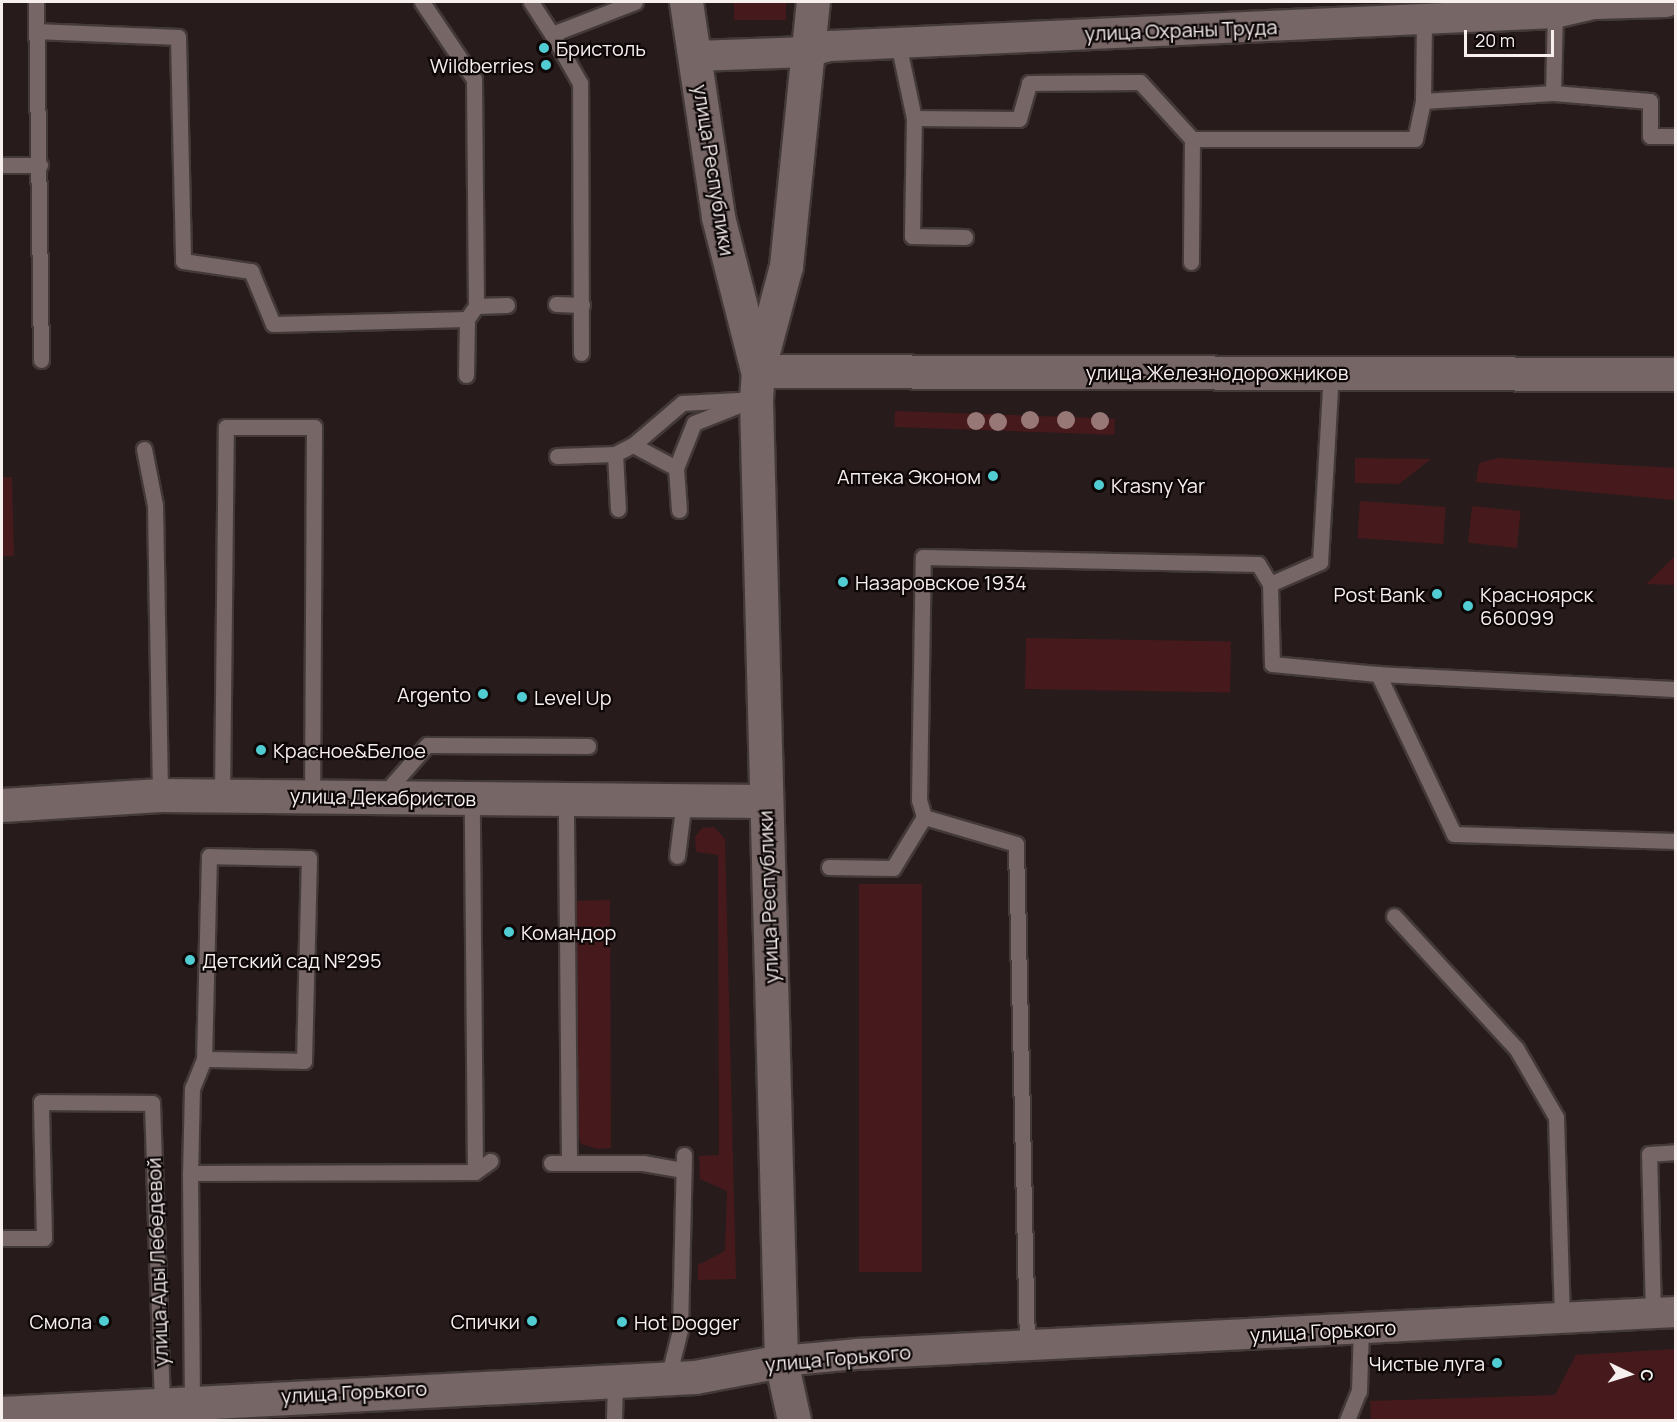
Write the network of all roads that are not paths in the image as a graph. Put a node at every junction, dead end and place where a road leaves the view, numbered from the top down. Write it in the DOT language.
graph roads {
  1 [pos="36,2"];
  2 [pos="422,2"];
  3 [pos="531,2"];
  4 [pos="635,2"];
  5 [pos="686,2"];
  6 [pos="813,2"];
  7 [pos="1666,2"];
  8 [pos="1555,13"];
  9 [pos="1424,20"];
  10 [pos="36,31"];
  11 [pos="552,34"];
  12 [pos="898,43"];
  13 [pos="807,52"];
  14 [pos="696,56"];
  15 [pos="1553,93"];
  16 [pos="1423,101"];
  17 [pos="914,118"];
  18 [pos="1676,136"];
  19 [pos="1192,139"];
  20 [pos="4,165"];
  21 [pos="40,165"];
  22 [pos="965,237"];
  23 [pos="1191,262"];
  24 [pos="556,304"];
  25 [pos="507,305"];
  26 [pos="582,305"];
  27 [pos="476,306"];
  28 [pos="467,319"];
  29 [pos="581,352"];
  30 [pos="41,360"];
  31 [pos="1331,372"];
  32 [pos="1676,374"];
  33 [pos="466,375"];
  34 [pos="757,385"];
  35 [pos="633,445"];
  36 [pos="144,449"];
  37 [pos="615,454"];
  38 [pos="557,456"];
  39 [pos="676,468"];
  40 [pos="618,509"];
  41 [pos="679,510"];
  42 [pos="1270,584"];
  43 [pos="1378,674"];
  44 [pos="1676,689"];
  45 [pos="588,746"];
  46 [pos="160,795"];
  47 [pos="222,795"];
  48 [pos="312,796"];
  49 [pos="382,797"];
  50 [pos="472,799"];
  51 [pos="566,800"];
  52 [pos="684,800"];
  53 [pos="765,801"];
  54 [pos="2,805"];
  55 [pos="924,817"];
  56 [pos="1676,841"];
  57 [pos="677,855"];
  58 [pos="829,867"];
  59 [pos="1394,916"];
  60 [pos="204,1059"];
  61 [pos="1676,1152"];
  62 [pos="490,1161"];
  63 [pos="551,1162"];
  64 [pos="569,1163"];
  65 [pos="475,1172"];
  66 [pos="190,1173"];
  67 [pos="2,1238"];
  68 [pos="1664,1313"];
  69 [pos="1562,1318"];
  70 [pos="1361,1329"];
  71 [pos="1028,1345"];
  72 [pos="781,1361"];
  73 [pos="668,1378"];
  74 [pos="615,1379"];
  75 [pos="172,1409"];
  76 [pos="2,1413"];
  77 [pos="614,1420"];
  78 [pos="794,1420"];
  79 [pos="1347,1420"];
  1 -- 10 [label="lane"];
  2 -- 27 [label="lane"];
  3 -- 11 [label="lane"];
  4 -- 11 [label="lane"];
  5 -- 14 [label="main road, улица Республики"];
  6 -- 13 [label="main road, улица Республики"];
  7 -- 8 [label="street, улица Охраны Труда"];
  8 -- 9 [label="street, улица Охраны Труда"];
  8 -- 15 [label="lane"];
  9 -- 12 [label="street, улица Охраны Труда"];
  9 -- 16 [label="lane"];
  10 -- 21 [label="lane"];
  10 -- 28 [label="lane"];
  11 -- 26 [label="lane"];
  12 -- 13 [label="street, улица Охраны Труда"];
  12 -- 17 [label="lane"];
  13 -- 14 [label="street, улица Охраны Труда"];
  13 -- 34 [label="main road, улица Республики"];
  14 -- 34 [label="main road, улица Республики"];
  15 -- 16 [label="lane"];
  15 -- 18 [label="lane"];
  16 -- 19 [label="lane"];
  17 -- 19 [label="lane"];
  17 -- 22 [label="lane"];
  19 -- 23 [label="lane"];
  20 -- 21 [label="lane"];
  21 -- 30 [label="lane"];
  24 -- 26 [label="lane"];
  25 -- 27 [label="lane"];
  26 -- 29 [label="lane"];
  27 -- 28 [label="lane"];
  28 -- 33 [label="lane"];
  31 -- 32 [label="main road, улица Железнодорожников"];
  31 -- 34 [label="main road, улица Железнодорожников"];
  31 -- 42 [label="lane"];
  34 -- 35 [label="lane"];
  34 -- 39 [label="lane"];
  34 -- 53 [label="main road, улица Республики"];
  35 -- 37 [label="lane"];
  35 -- 39 [label="lane"];
  36 -- 46 [label="lane"];
  37 -- 38 [label="lane"];
  37 -- 40 [label="lane"];
  39 -- 41 [label="lane"];
  42 -- 43 [label="lane"];
  42 -- 55 [label="lane"];
  43 -- 44 [label="lane"];
  43 -- 56 [label="lane"];
  45 -- 49 [label="lane"];
  46 -- 47 [label="main road, улица Декабристов"];
  46 -- 54 [label="main road, улица Декабристов"];
  47 -- 48 [label="main road, улица Декабристов"];
  47 -- 48 [label="lane"];
  48 -- 49 [label="main road, улица Декабристов"];
  49 -- 50 [label="main road, улица Декабристов"];
  50 -- 51 [label="main road, улица Декабристов"];
  50 -- 65 [label="lane"];
  51 -- 52 [label="main road, улица Декабристов"];
  51 -- 64 [label="lane"];
  52 -- 53 [label="main road, улица Декабристов"];
  52 -- 57 [label="lane"];
  53 -- 72 [label="main road, улица Республики"];
  55 -- 58 [label="lane"];
  55 -- 71 [label="lane"];
  59 -- 69 [label="lane"];
  60 -- 60 [label="lane"];
  60 -- 66 [label="lane"];
  61 -- 68 [label="lane"];
  62 -- 65 [label="lane"];
  63 -- 64 [label="lane"];
  64 -- 73 [label="lane"];
  65 -- 66 [label="lane"];
  66 -- 75 [label="lane"];
  67 -- 75 [label="lane, улица Ады Лебедевой"];
  68 -- 69 [label="street, улица Горького"];
  69 -- 70 [label="street, улица Горького"];
  70 -- 71 [label="street, улица Горького"];
  70 -- 79 [label="lane"];
  71 -- 72 [label="street, улица Горького"];
  72 -- 73 [label="main road, улица Горького"];
  72 -- 78 [label="main road, улица Республики"];
  73 -- 74 [label="main road, улица Горького"];
  74 -- 75 [label="main road, улица Горького"];
  74 -- 77 [label="lane"];
  75 -- 76 [label="main road, улица Горького"];
}
